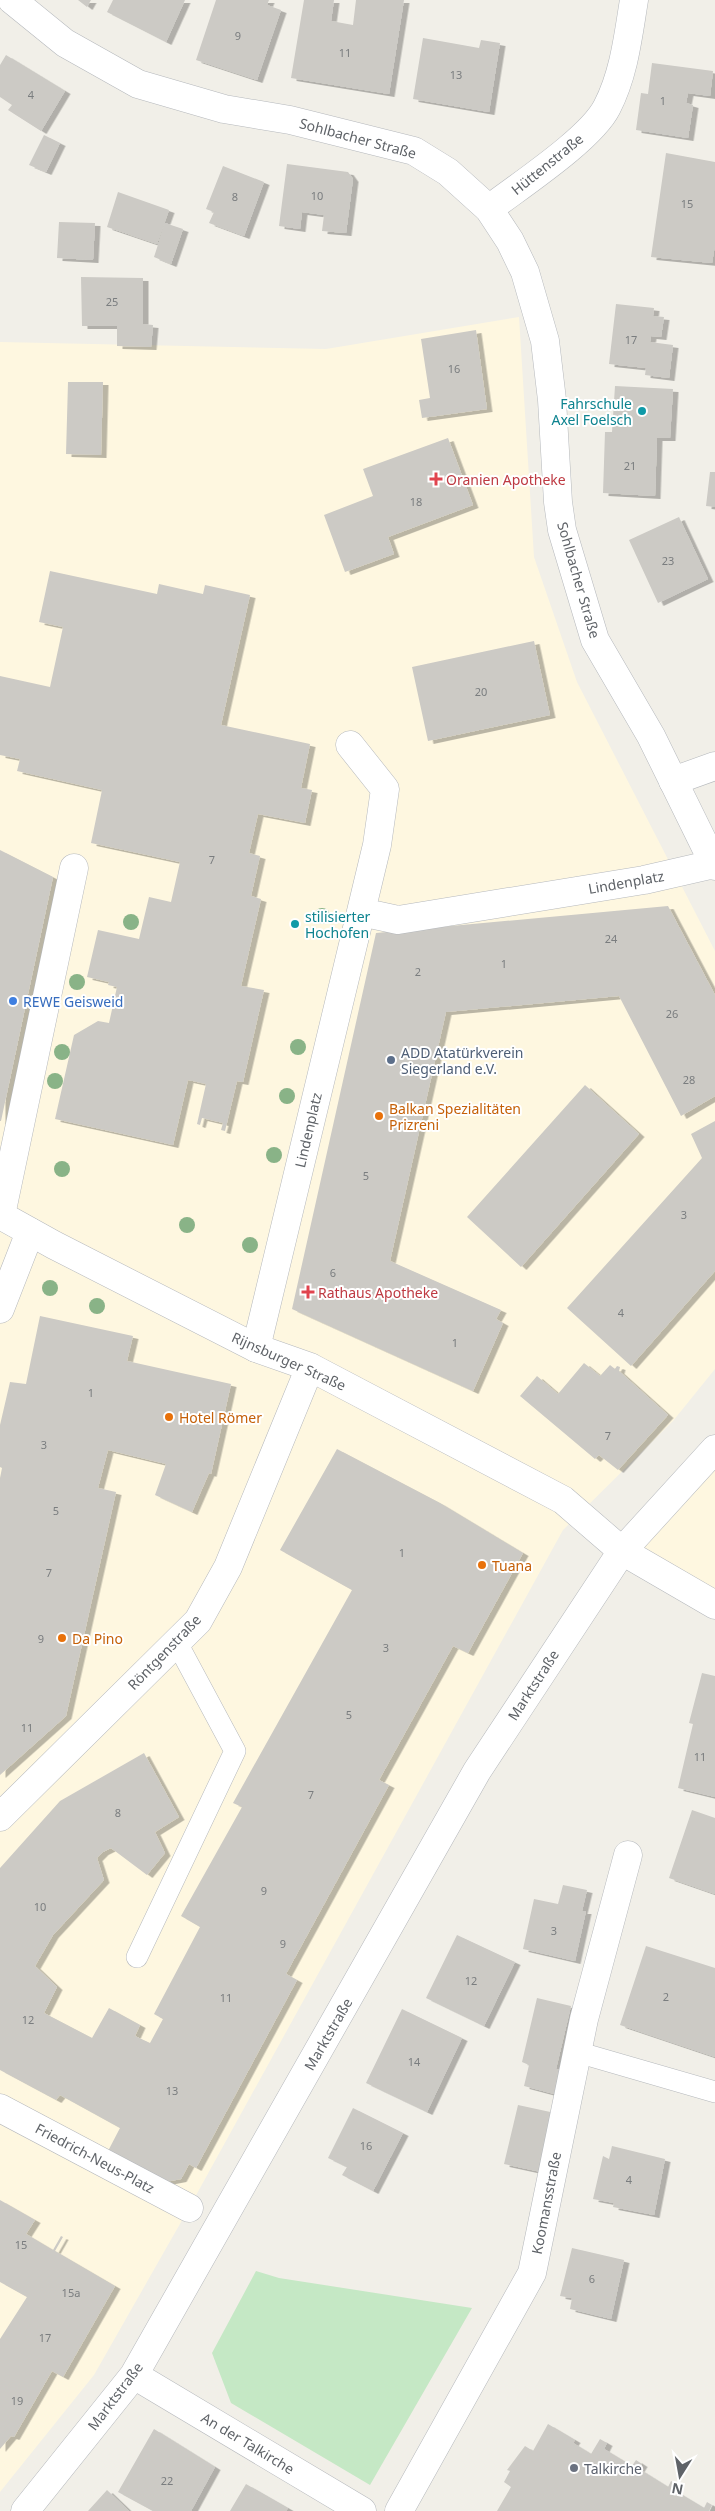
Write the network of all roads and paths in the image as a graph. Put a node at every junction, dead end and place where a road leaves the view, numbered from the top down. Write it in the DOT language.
graph roads {
  1 [pos="12,0"];
  2 [pos="634,0"];
  3 [pos="489,209"];
  4 [pos="350,745"];
  5 [pos="715,766"];
  6 [pos="673,781"];
  7 [pos="714,865"];
  8 [pos="74,868"];
  9 [pos="361,912"];
  10 [pos="0,1215"];
  11 [pos="30,1232"];
  12 [pos="0,1309"];
  13 [pos="256,1348"];
  14 [pos="310,1367"];
  15 [pos="715,1449"];
  16 [pos="622,1551"];
  17 [pos="715,1605"];
  18 [pos="177,1643"];
  19 [pos="0,1817"];
  20 [pos="623,1861"];
  21 [pos="137,1956"];
  22 [pos="577,2052"];
  23 [pos="715,2092"];
  24 [pos="0,2108"];
  25 [pos="189,2208"];
  26 [pos="134,2375"];
  27 [pos="24,2511"];
  28 [pos="362,2511"];
  29 [pos="398,2511"];
  1 -- 3 [label="street, Sohlbacher Straße"];
  2 -- 3 [label="street, Hüttenstraße"];
  3 -- 6 [label="street, Sohlbacher Straße"];
  4 -- 9 [label="street, Lindenplatz"];
  5 -- 6 [label="street"];
  6 -- 7 [label="street, Sohlbacher Straße"];
  7 -- 9 [label="street, Lindenplatz"];
  8 -- 10 [label="street"];
  9 -- 13 [label="street, Lindenplatz"];
  10 -- 11 [label="street, Rijnsburger Straße"];
  11 -- 12 [label="street"];
  11 -- 13 [label="street, Rijnsburger Straße"];
  13 -- 14 [label="street, Rijnsburger Straße"];
  14 -- 16 [label="street, Rijnsburger Straße"];
  14 -- 18 [label="street, Röntgenstraße"];
  15 -- 16 [label="street, Marktstraße"];
  16 -- 17 [label="street, Rijnsburger Straße"];
  16 -- 26 [label="street, Marktstraße"];
  18 -- 19 [label="street, Röntgenstraße"];
  18 -- 21 [label="lane"];
  20 -- 22 [label="street, Koomansstraße"];
  22 -- 23 [label="lane"];
  22 -- 29 [label="street, Koomansstraße"];
  24 -- 25 [label="street, Friedrich-Neus-Platz"];
  26 -- 27 [label="street, Marktstraße"];
  26 -- 28 [label="street, An der Talkirche"];
}
